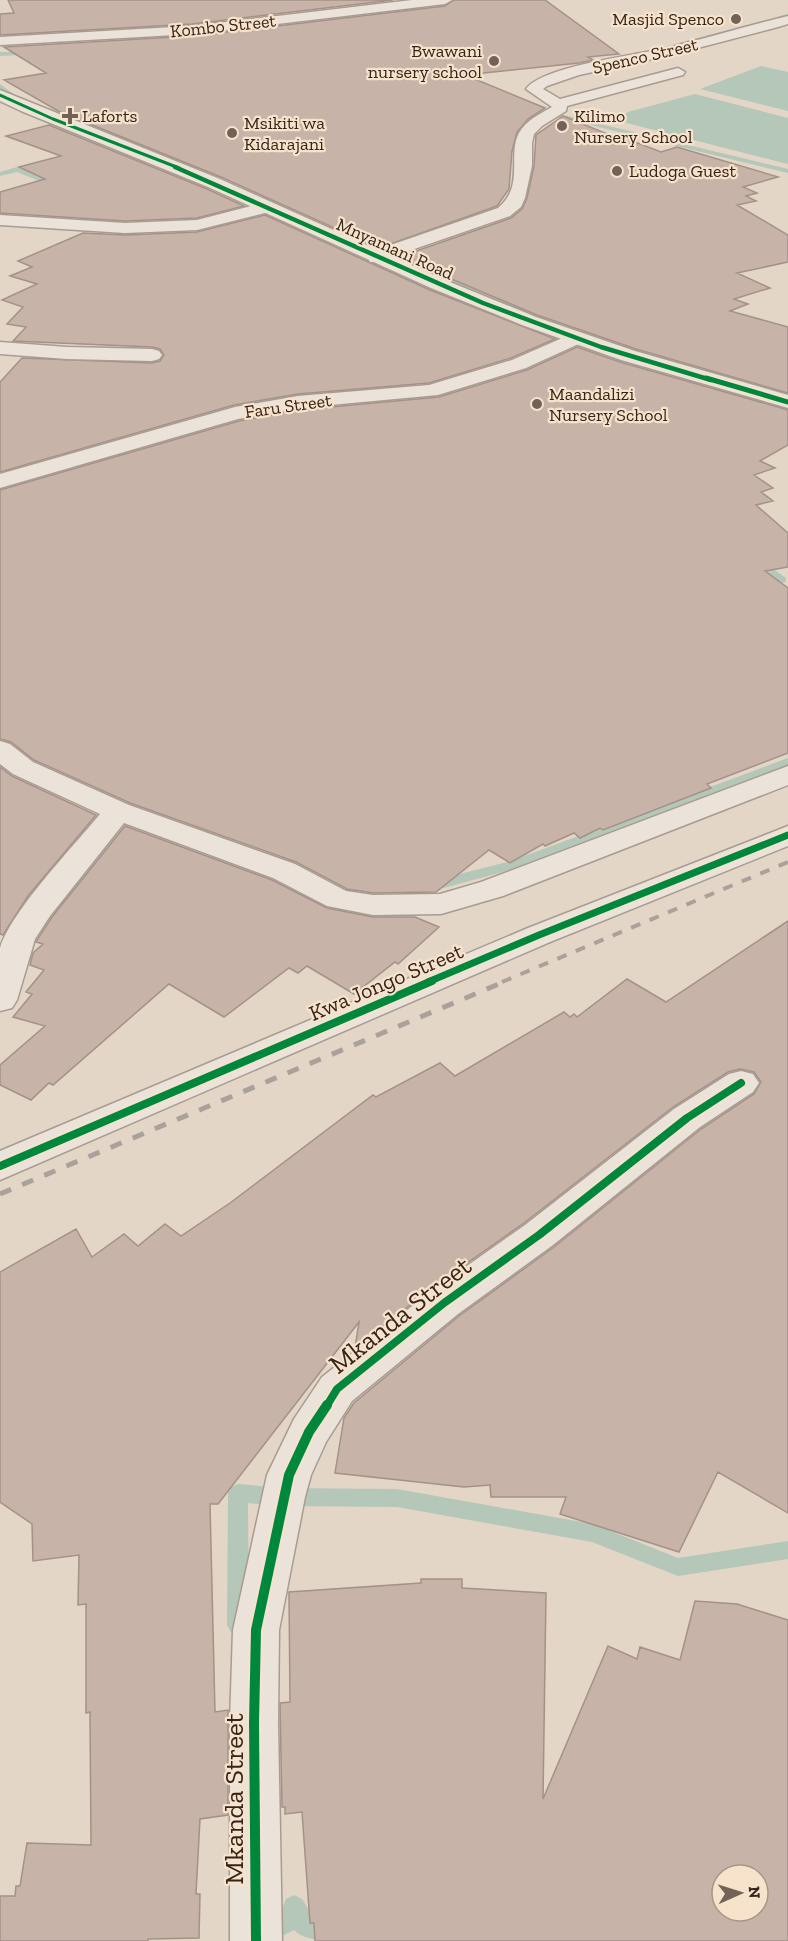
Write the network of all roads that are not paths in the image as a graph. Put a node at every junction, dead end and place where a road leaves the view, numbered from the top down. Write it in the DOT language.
graph roads {
  1 [pos="445,0"];
  2 [pos="788,20"];
  3 [pos="0,41"];
  4 [pos="678,72"];
  5 [pos="0,95"];
  6 [pos="558,104"];
  7 [pos="267,207"];
  8 [pos="0,220"];
  9 [pos="377,258"];
  10 [pos="576,339"];
  11 [pos="0,348"];
  12 [pos="152,355"];
  13 [pos="788,402"];
  14 [pos="0,481"];
  15 [pos="0,750"];
  16 [pos="788,775"];
  17 [pos="117,811"];
  18 [pos="788,835"];
  19 [pos="0,1000"];
  20 [pos="741,1083"];
  21 [pos="0,1166"];
  22 [pos="256,1941"];
  1 -- 3 [label="street, Kombo Street"];
  2 -- 6 [label="street, Spenco Street"];
  4 -- 6 [label="street"];
  5 -- 7 [label="street, Mnyamani Road"];
  6 -- 9 [label="street"];
  7 -- 8 [label="street"];
  7 -- 9 [label="street, Mnyamani Road"];
  9 -- 10 [label="street, Mnyamani Road"];
  10 -- 13 [label="street, Mnyamani Road"];
  10 -- 14 [label="street, Faru Street"];
  11 -- 12 [label="street"];
  15 -- 17 [label="street"];
  16 -- 17 [label="street"];
  17 -- 19 [label="street"];
  18 -- 21 [label="street, Kwa Jongo Street"];
  20 -- 22 [label="street, Mkanda Street"];
}
